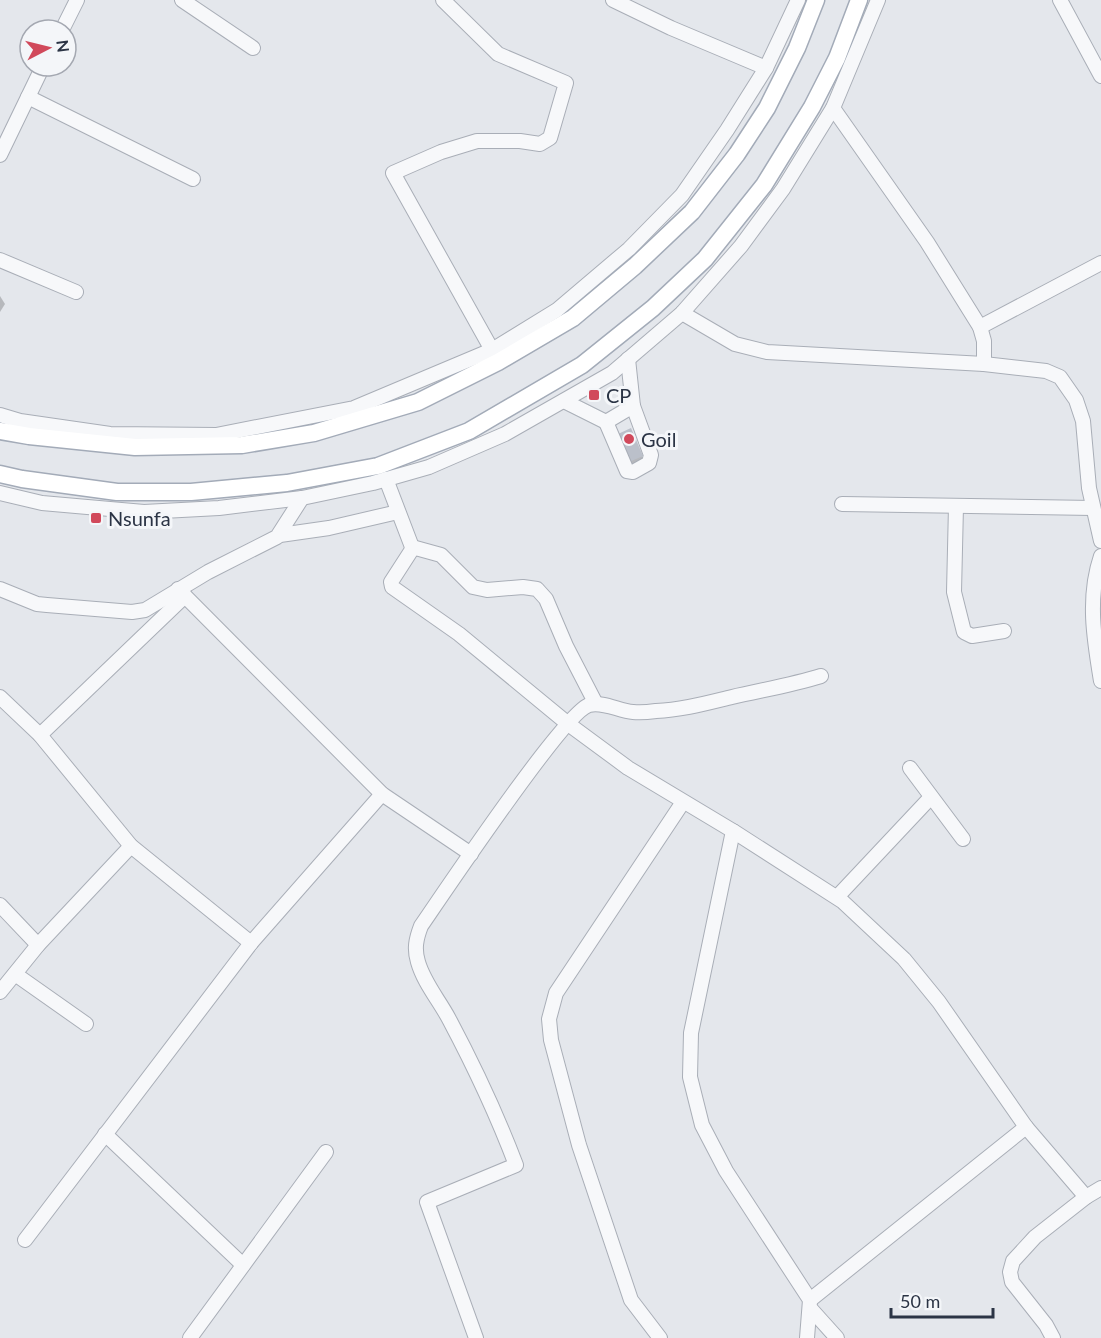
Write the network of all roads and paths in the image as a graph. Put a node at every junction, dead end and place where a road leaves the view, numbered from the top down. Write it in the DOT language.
graph roads {
  1 [pos="77,0"];
  2 [pos="182,0"];
  3 [pos="443,0"];
  4 [pos="613,0"];
  5 [pos="798,0"];
  6 [pos="816,0"];
  7 [pos="859,0"];
  8 [pos="878,0"];
  9 [pos="1060,0"];
  10 [pos="68,18"];
  11 [pos="253,48"];
  12 [pos="766,68"];
  13 [pos="1101,76"];
  14 [pos="38,78"];
  15 [pos="28,97"];
  16 [pos="833,108"];
  17 [pos="0,155"];
  18 [pos="193,179"];
  19 [pos="0,260"];
  20 [pos="1101,263"];
  21 [pos="76,292"];
  22 [pos="682,313"];
  23 [pos="980,327"];
  24 [pos="492,350"];
  25 [pos="628,359"];
  26 [pos="984,364"];
  27 [pos="564,401"];
  28 [pos="633,406"];
  29 [pos="0,415"];
  30 [pos="606,422"];
  31 [pos="0,431"];
  32 [pos="0,474"];
  33 [pos="386,479"];
  34 [pos="0,493"];
  35 [pos="302,498"];
  36 [pos="842,504"];
  37 [pos="956,506"];
  38 [pos="1093,508"];
  39 [pos="398,512"];
  40 [pos="280,535"];
  41 [pos="1101,541"];
  42 [pos="412,548"];
  43 [pos="1101,556"];
  44 [pos="0,590"];
  45 [pos="182,593"];
  46 [pos="1004,631"];
  47 [pos="821,676"];
  48 [pos="1101,681"];
  49 [pos="0,697"];
  50 [pos="596,704"];
  51 [pos="567,723"];
  52 [pos="40,735"];
  53 [pos="910,768"];
  54 [pos="382,794"];
  55 [pos="931,797"];
  56 [pos="683,802"];
  57 [pos="733,831"];
  58 [pos="963,839"];
  59 [pos="131,846"];
  60 [pos="471,854"];
  61 [pos="837,897"];
  62 [pos="0,906"];
  63 [pos="251,943"];
  64 [pos="38,945"];
  65 [pos="15,974"];
  66 [pos="0,992"];
  67 [pos="86,1024"];
  68 [pos="1026,1127"];
  69 [pos="105,1134"];
  70 [pos="326,1152"];
  71 [pos="1101,1188"];
  72 [pos="1086,1197"];
  73 [pos="25,1240"];
  74 [pos="243,1265"];
  75 [pos="810,1304"];
  76 [pos="190,1338"];
  77 [pos="476,1338"];
  78 [pos="660,1338"];
  79 [pos="807,1338"];
  80 [pos="837,1338"];
  81 [pos="1053,1338"];
  1 -- 10 [label="street"];
  2 -- 11 [label="street"];
  3 -- 24 [label="street"];
  4 -- 12 [label="street"];
  5 -- 12 [label="street"];
  6 -- 31 [label="main road"];
  7 -- 32 [label="main road"];
  8 -- 16 [label="street"];
  9 -- 13 [label="street"];
  12 -- 24 [label="street"];
  14 -- 15 [label="street"];
  15 -- 17 [label="street"];
  15 -- 18 [label="street"];
  16 -- 22 [label="street"];
  16 -- 23 [label="street"];
  19 -- 21 [label="street"];
  20 -- 23 [label="street"];
  22 -- 25 [label="street"];
  22 -- 26 [label="street"];
  23 -- 26 [label="street"];
  24 -- 29 [label="street"];
  25 -- 27 [label="street"];
  25 -- 28 [label="street"];
  26 -- 38 [label="street"];
  27 -- 30 [label="street"];
  27 -- 33 [label="street"];
  28 -- 30 [label="street"];
  28 -- 30 [label="street"];
  33 -- 35 [label="street"];
  33 -- 39 [label="street"];
  34 -- 35 [label="street"];
  35 -- 40 [label="street"];
  36 -- 37 [label="street"];
  37 -- 38 [label="street"];
  37 -- 46 [label="street"];
  38 -- 41 [label="street"];
  39 -- 40 [label="street"];
  39 -- 42 [label="street"];
  40 -- 45 [label="street"];
  42 -- 50 [label="street"];
  42 -- 51 [label="street"];
  43 -- 48 [label="street"];
  44 -- 45 [label="street"];
  45 -- 52 [label="street"];
  45 -- 54 [label="street"];
  47 -- 50 [label="street"];
  49 -- 52 [label="street"];
  50 -- 51 [label="street"];
  51 -- 56 [label="street"];
  51 -- 60 [label="street"];
  52 -- 59 [label="street"];
  53 -- 55 [label="street"];
  54 -- 60 [label="street"];
  54 -- 63 [label="street"];
  55 -- 58 [label="street"];
  55 -- 61 [label="street"];
  56 -- 57 [label="street"];
  56 -- 78 [label="street"];
  57 -- 61 [label="street"];
  57 -- 75 [label="street"];
  59 -- 63 [label="street"];
  59 -- 64 [label="street"];
  60 -- 77 [label="street"];
  61 -- 68 [label="street"];
  62 -- 64 [label="street"];
  63 -- 69 [label="street"];
  64 -- 65 [label="street"];
  65 -- 66 [label="street"];
  65 -- 67 [label="street"];
  68 -- 72 [label="street"];
  68 -- 75 [label="street"];
  69 -- 73 [label="street"];
  69 -- 74 [label="street"];
  70 -- 74 [label="street"];
  71 -- 72 [label="street"];
  72 -- 81 [label="street"];
  74 -- 76 [label="street"];
  75 -- 79 [label="street"];
  75 -- 80 [label="street"];
}
